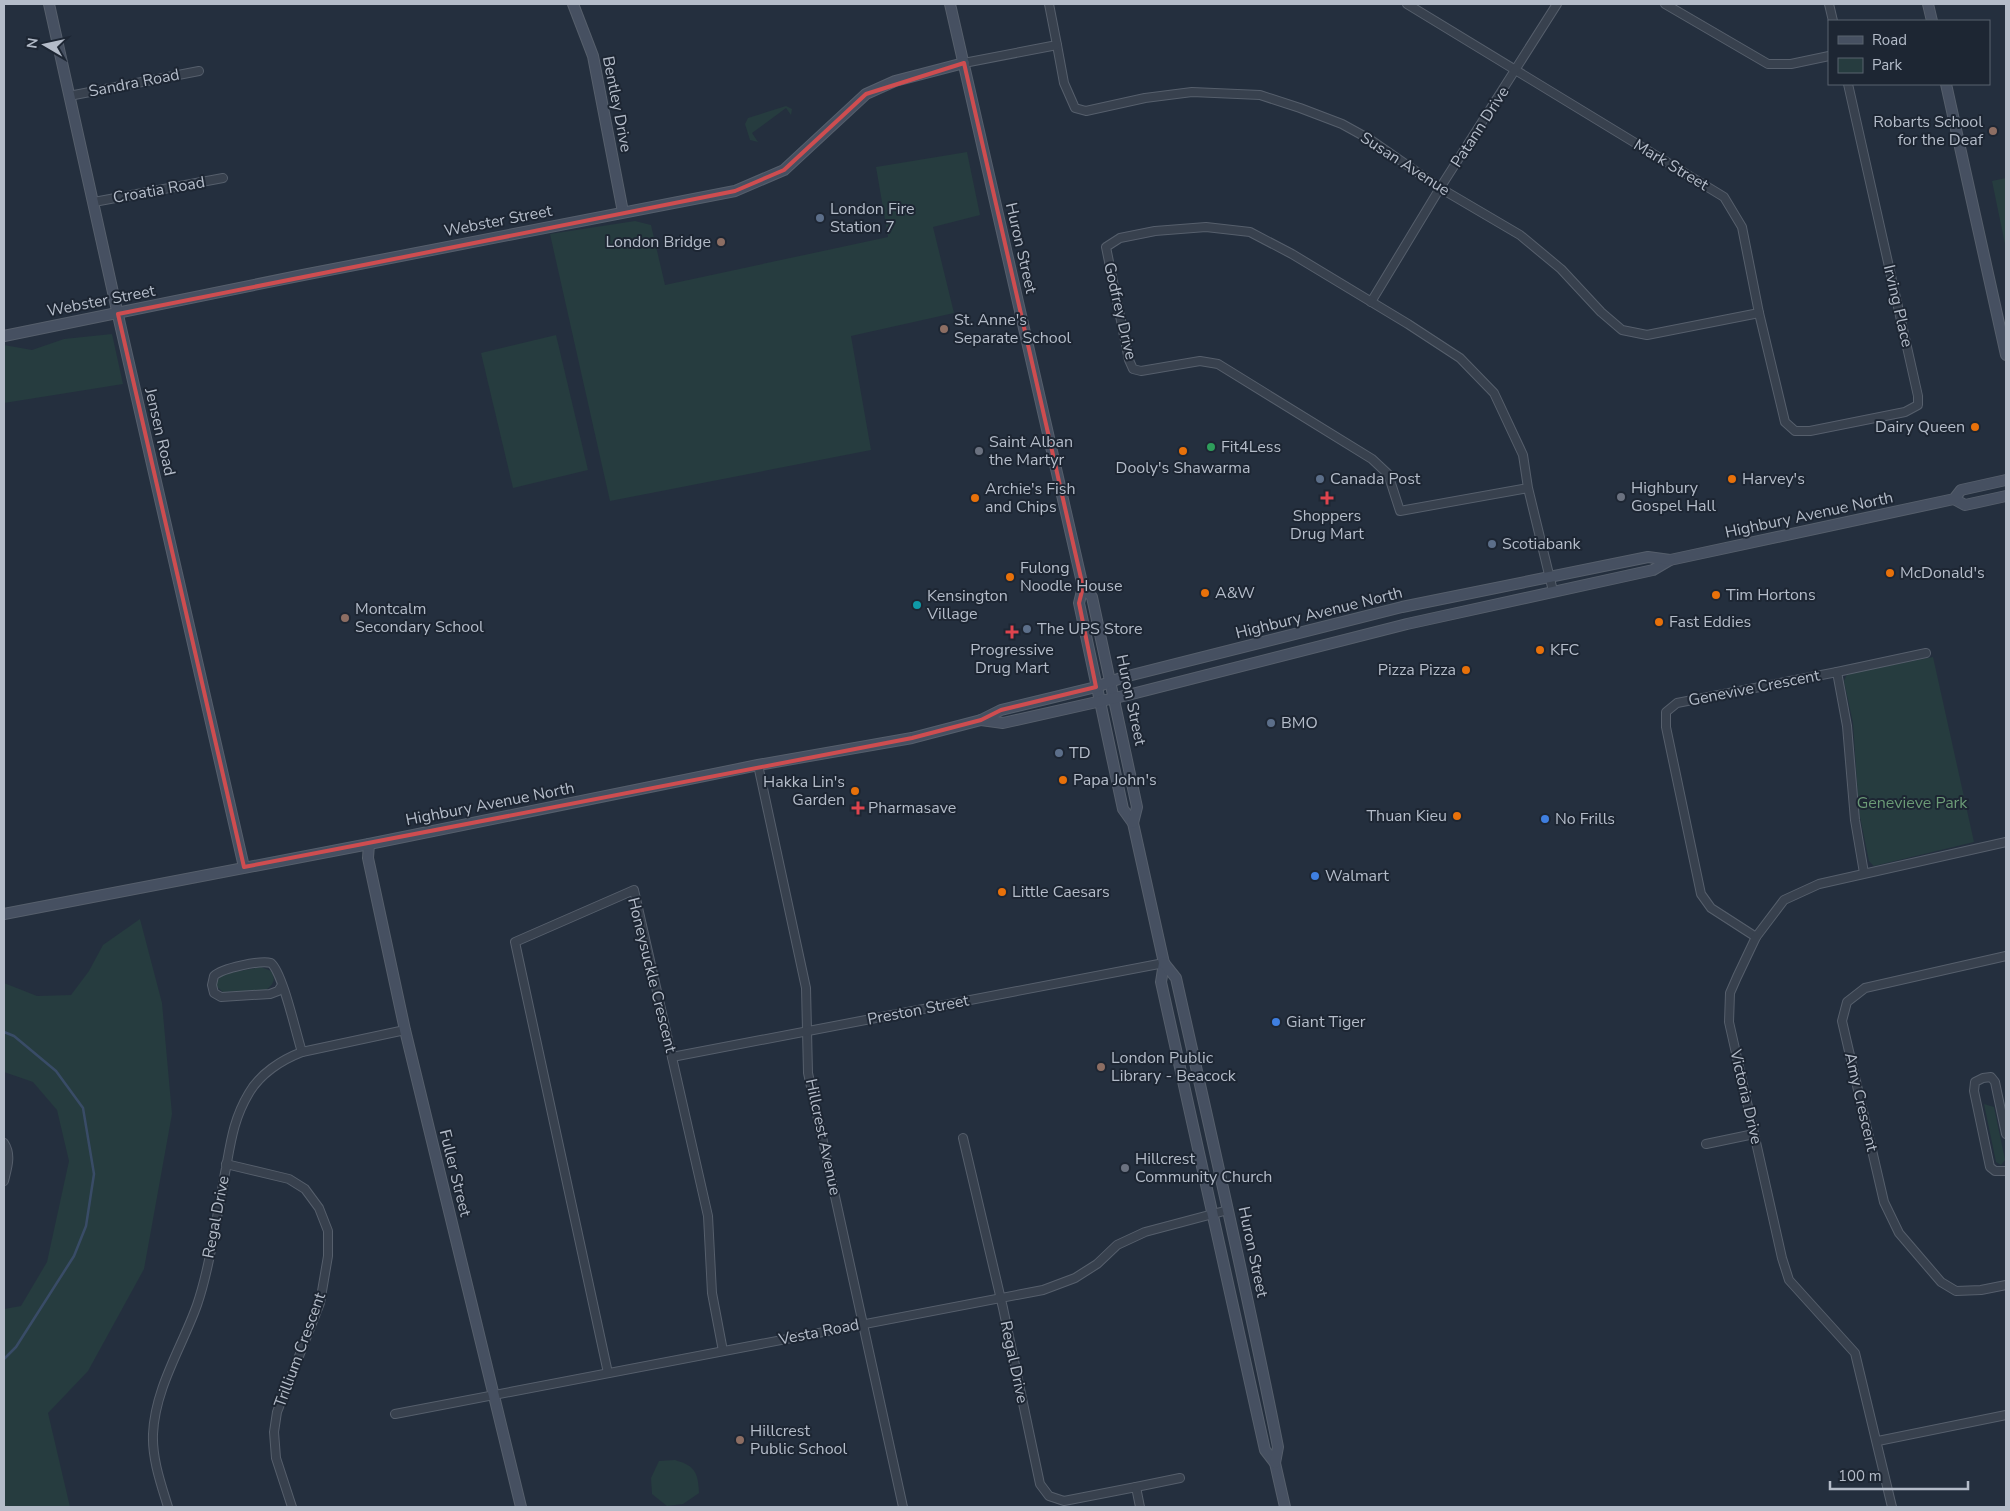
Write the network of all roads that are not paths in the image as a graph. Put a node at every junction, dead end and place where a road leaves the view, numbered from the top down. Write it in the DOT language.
graph roads {
  1 [pos="49,4"];
  2 [pos="573,4"];
  3 [pos="950,4"];
  4 [pos="1048,4"];
  5 [pos="1407,4"];
  6 [pos="1557,4"];
  7 [pos="1666,4"];
  8 [pos="1829,4"];
  9 [pos="1928,4"];
  10 [pos="1833,20"];
  11 [pos="1932,20"];
  12 [pos="1057,45"];
  13 [pos="1828,56"];
  14 [pos="964,63"];
  15 [pos="199,70"];
  16 [pos="1516,70"];
  17 [pos="1848,85"];
  18 [pos="1946,85"];
  19 [pos="69,96"];
  20 [pos="223,178"];
  21 [pos="1440,188"];
  22 [pos="94,202"];
  23 [pos="623,212"];
  24 [pos="1371,302"];
  25 [pos="1759,313"];
  26 [pos="118,314"];
  27 [pos="4,336"];
  28 [pos="2006,355"];
  29 [pos="1795,431"];
  30 [pos="2006,480"];
  31 [pos="1528,488"];
  32 [pos="2006,496"];
  33 [pos="1954,499"];
  34 [pos="1670,560"];
  35 [pos="1550,578"];
  36 [pos="1083,587"];
  37 [pos="1553,591"];
  38 [pos="1926,653"];
  39 [pos="1837,672"];
  40 [pos="1112,681"];
  41 [pos="1096,687"];
  42 [pos="1114,698"];
  43 [pos="1099,700"];
  44 [pos="981,720"];
  45 [pos="758,766"];
  46 [pos="1134,823"];
  47 [pos="2006,842"];
  48 [pos="369,844"];
  49 [pos="244,867"];
  50 [pos="1864,873"];
  51 [pos="4,914"];
  52 [pos="1756,937"];
  53 [pos="2006,956"];
  54 [pos="1164,963"];
  55 [pos="282,985"];
  56 [pos="405,1030"];
  57 [pos="808,1032"];
  58 [pos="302,1052"];
  59 [pos="672,1057"];
  60 [pos="2005,1120"];
  61 [pos="1754,1134"];
  62 [pos="2006,1134"];
  63 [pos="963,1138"];
  64 [pos="4,1144"];
  65 [pos="1706,1144"];
  66 [pos="226,1164"];
  67 [pos="2006,1171"];
  68 [pos="4,1181"];
  69 [pos="1228,1210"];
  70 [pos="1213,1214"];
  71 [pos="2006,1285"];
  72 [pos="1000,1297"];
  73 [pos="863,1324"];
  74 [pos="723,1351"];
  75 [pos="608,1373"];
  76 [pos="495,1395"];
  77 [pos="395,1414"];
  78 [pos="2006,1416"];
  79 [pos="1878,1441"];
  80 [pos="1275,1463"];
  81 [pos="1180,1478"];
  82 [pos="1136,1487"];
  83 [pos="168,1507"];
  84 [pos="292,1507"];
  85 [pos="521,1507"];
  86 [pos="903,1507"];
  87 [pos="1140,1507"];
  88 [pos="1285,1507"];
  89 [pos="1892,1507"];
  1 -- 19 [label="main road, Jensen Road"];
  2 -- 23 [label="main road, Bentley Drive"];
  3 -- 14 [label="main road, Huron Street"];
  4 -- 12 [label="street"];
  5 -- 16 [label="street, Mark Street"];
  6 -- 16 [label="street, Patann Drive"];
  7 -- 13 [label="street"];
  8 -- 10 [label="street"];
  9 -- 11 [label="main road"];
  12 -- 14 [label="street"];
  12 -- 21 [label="street, Susan Avenue"];
  14 -- 23 [label="main road, Webster Street"];
  14 -- 36 [label="main road, Huron Street"];
  15 -- 19 [label="street, Sandra Road"];
  16 -- 21 [label="street, Patann Drive"];
  16 -- 25 [label="street, Mark Street"];
  17 -- 29 [label="street, Irving Place"];
  18 -- 28 [label="main road"];
  19 -- 22 [label="main road, Jensen Road"];
  20 -- 22 [label="street, Croatia Road"];
  21 -- 24 [label="street, Patann Drive"];
  21 -- 25 [label="street, Susan Avenue"];
  22 -- 26 [label="main road, Jensen Road"];
  23 -- 26 [label="main road, Webster Street"];
  24 -- 31 [label="street, Godfrey Drive"];
  24 -- 31 [label="street, Godfrey Drive"];
  25 -- 29 [label="street, Mark Street"];
  26 -- 27 [label="main road, Webster Street"];
  26 -- 49 [label="main road, Jensen Road"];
  30 -- 33 [label="main road, Highbury Avenue North"];
  31 -- 35 [label="street, Godfrey Drive"];
  32 -- 33 [label="main road, Highbury Avenue North"];
  33 -- 34 [label="main road, Highbury Avenue North"];
  34 -- 35 [label="main road, Highbury Avenue North"];
  34 -- 37 [label="main road, Highbury Avenue North"];
  35 -- 37 [label="street, Godfrey Drive"];
  35 -- 40 [label="main road, Highbury Avenue North"];
  36 -- 40 [label="main road, Huron Street"];
  36 -- 41 [label="main road, Huron Street"];
  37 -- 42 [label="main road, Highbury Avenue North"];
  38 -- 39 [label="street"];
  39 -- 50 [label="street, Genevive Crescent"];
  39 -- 52 [label="street, Genevive Crescent"];
  40 -- 41 [label="main road, Highbury Avenue North"];
  40 -- 42 [label="main road, Huron Street"];
  41 -- 43 [label="main road, Huron Street"];
  41 -- 44 [label="main road, Highbury Avenue North"];
  42 -- 43 [label="main road, Highbury Avenue North"];
  42 -- 46 [label="main road, Huron Street"];
  43 -- 44 [label="main road, Highbury Avenue North"];
  43 -- 46 [label="main road, Huron Street"];
  44 -- 45 [label="main road, Highbury Avenue North"];
  45 -- 48 [label="main road, Highbury Avenue North"];
  45 -- 57 [label="street, Hillcrest Avenue"];
  46 -- 54 [label="main road, Huron Street"];
  47 -- 50 [label="street, Victoria Drive"];
  48 -- 49 [label="main road, Highbury Avenue North"];
  48 -- 56 [label="main road, Fuller Street"];
  49 -- 51 [label="main road, Highbury Avenue North"];
  50 -- 52 [label="street, Victoria Drive"];
  52 -- 61 [label="street, Victoria Drive"];
  53 -- 71 [label="street, Amy Crescent"];
  54 -- 57 [label="street, Preston Street"];
  54 -- 69 [label="main road, Huron Street"];
  54 -- 70 [label="main road, Huron Street"];
  55 -- 55 [label="street"];
  55 -- 58 [label="street"];
  56 -- 58 [label="street, Regal Drive"];
  56 -- 76 [label="main road, Fuller Street"];
  57 -- 59 [label="street, Preston Street"];
  57 -- 73 [label="street, Hillcrest Avenue"];
  58 -- 66 [label="street, Regal Drive"];
  59 -- 74 [label="street, Honeysuckle Crescent"];
  59 -- 75 [label="street, Honeysuckle Crescent"];
  60 -- 62 [label="street"];
  60 -- 67 [label="street"];
  61 -- 65 [label="street"];
  61 -- 79 [label="street, Victoria Drive"];
  63 -- 72 [label="street, Regal Drive"];
  64 -- 68 [label="street"];
  66 -- 83 [label="street, Regal Drive"];
  66 -- 84 [label="street, Trillium Crescent"];
  69 -- 70 [label="street, Vesta Road"];
  69 -- 80 [label="main road, Huron Street"];
  70 -- 72 [label="street, Vesta Road"];
  70 -- 80 [label="main road, Huron Street"];
  72 -- 73 [label="street, Vesta Road"];
  72 -- 82 [label="street, Regal Drive"];
  73 -- 74 [label="street, Vesta Road"];
  73 -- 86 [label="street, Hillcrest Avenue"];
  74 -- 75 [label="street, Vesta Road"];
  75 -- 76 [label="street, Vesta Road"];
  76 -- 77 [label="street, Vesta Road"];
  76 -- 85 [label="main road, Fuller Street"];
  78 -- 79 [label="street"];
  79 -- 89 [label="street, Victoria Drive"];
  80 -- 88 [label="main road, Huron Street"];
  81 -- 82 [label="street, Regal Drive"];
  82 -- 87 [label="street"];
}
